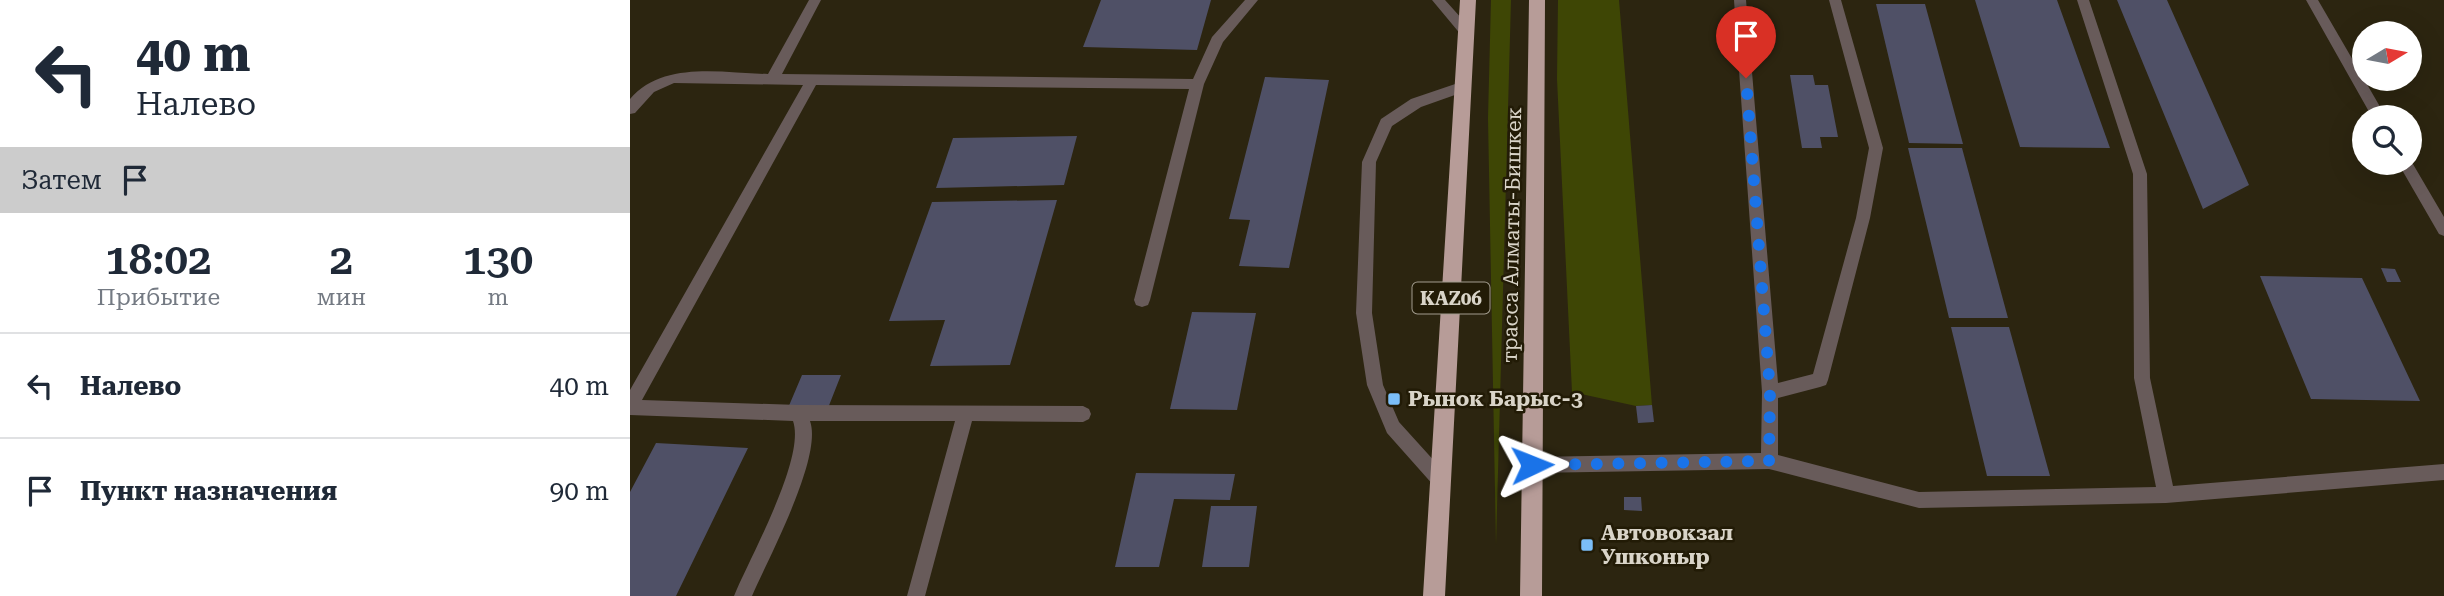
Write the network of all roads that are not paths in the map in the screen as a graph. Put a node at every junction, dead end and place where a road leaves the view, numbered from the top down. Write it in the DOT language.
graph roads {
  1 [pos="815,0"];
  2 [pos="1252,0"];
  3 [pos="1437,0"];
  4 [pos="1468,0"];
  5 [pos="1537,0"];
  6 [pos="1740,0"];
  7 [pos="1835,0"];
  8 [pos="2083,0"];
  9 [pos="2312,0"];
  10 [pos="1467,33"];
  11 [pos="772,80"];
  12 [pos="812,80"];
  13 [pos="1197,84"];
  14 [pos="1464,86"];
  15 [pos="2372,105"];
  16 [pos="630,109"];
  17 [pos="2412,175"];
  18 [pos="2444,230"];
  19 [pos="1142,300"];
  20 [pos="1770,391"];
  21 [pos="630,406"];
  22 [pos="799,413"];
  23 [pos="966,413"];
  24 [pos="1083,414"];
  25 [pos="1769,461"];
  26 [pos="1532,465"];
  27 [pos="2444,472"];
  28 [pos="1441,481"];
  29 [pos="2166,495"];
  30 [pos="743,596"];
  31 [pos="916,596"];
  32 [pos="1434,596"];
  33 [pos="1531,596"];
  1 -- 11 [label="lane"];
  2 -- 13 [label="lane"];
  3 -- 10 [label="lane"];
  4 -- 10 [label="highway, KАZ06"];
  5 -- 26 [label="highway, трасса Алматы-Бишкек"];
  6 -- 20 [label="lane"];
  7 -- 20 [label="lane"];
  8 -- 29 [label="lane"];
  9 -- 15 [label="lane"];
  10 -- 14 [label="highway, KАZ06"];
  11 -- 12 [label="lane"];
  11 -- 16 [label="lane"];
  12 -- 13 [label="lane"];
  12 -- 21 [label="lane"];
  13 -- 19 [label="lane"];
  14 -- 28 [label="highway, KАZ06"];
  14 -- 28 [label="lane"];
  17 -- 18 [label="lane"];
  20 -- 25 [label="lane"];
  21 -- 22 [label="lane"];
  22 -- 23 [label="lane"];
  22 -- 30 [label="lane"];
  23 -- 24 [label="lane"];
  23 -- 31 [label="lane"];
  25 -- 26 [label="lane"];
  25 -- 29 [label="lane"];
  26 -- 33 [label="highway, трасса Алматы-Бишкек"];
  27 -- 29 [label="lane"];
  28 -- 32 [label="highway, KАZ06"];
}
